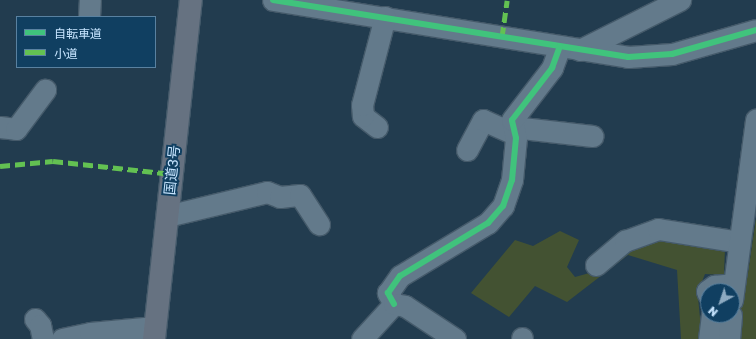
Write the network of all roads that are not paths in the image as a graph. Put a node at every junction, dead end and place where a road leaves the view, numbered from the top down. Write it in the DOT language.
graph roads {
  1 [pos="90,0"];
  2 [pos="191,0"];
  3 [pos="273,0"];
  4 [pos="680,0"];
  5 [pos="89,16"];
  6 [pos="385,17"];
  7 [pos="756,30"];
  8 [pos="560,46"];
  9 [pos="580,50"];
  10 [pos="45,90"];
  11 [pos="756,120"];
  12 [pos="0,127"];
  13 [pos="377,127"];
  14 [pos="514,130"];
  15 [pos="592,136"];
  16 [pos="467,150"];
  17 [pos="167,216"];
  18 [pos="319,224"];
  19 [pos="739,242"];
  20 [pos="596,265"];
  21 [pos="734,283"];
  22 [pos="394,304"];
  23 [pos="35,319"];
  24 [pos="711,323"];
  25 [pos="730,323"];
  26 [pos="154,333"];
  27 [pos="43,339"];
  28 [pos="62,339"];
  29 [pos="362,339"];
  30 [pos="455,339"];
  31 [pos="709,339"];
  32 [pos="729,339"];
  1 -- 5 [label="street"];
  2 -- 17 [label="highway, 国道3号"];
  3 -- 6 [label="street"];
  4 -- 9 [label="street"];
  6 -- 8 [label="street"];
  6 -- 13 [label="street"];
  7 -- 9 [label="street"];
  8 -- 9 [label="street"];
  8 -- 14 [label="street"];
  10 -- 12 [label="street"];
  11 -- 19 [label="street"];
  14 -- 15 [label="street"];
  14 -- 16 [label="street"];
  14 -- 22 [label="street"];
  17 -- 18 [label="street"];
  17 -- 26 [label="highway, 国道3号"];
  19 -- 20 [label="street"];
  19 -- 21 [label="street"];
  22 -- 29 [label="street"];
  22 -- 30 [label="street"];
  23 -- 27 [label="street"];
  24 -- 31 [label="street"];
  25 -- 32 [label="street"];
  26 -- 28 [label="street"];
}
